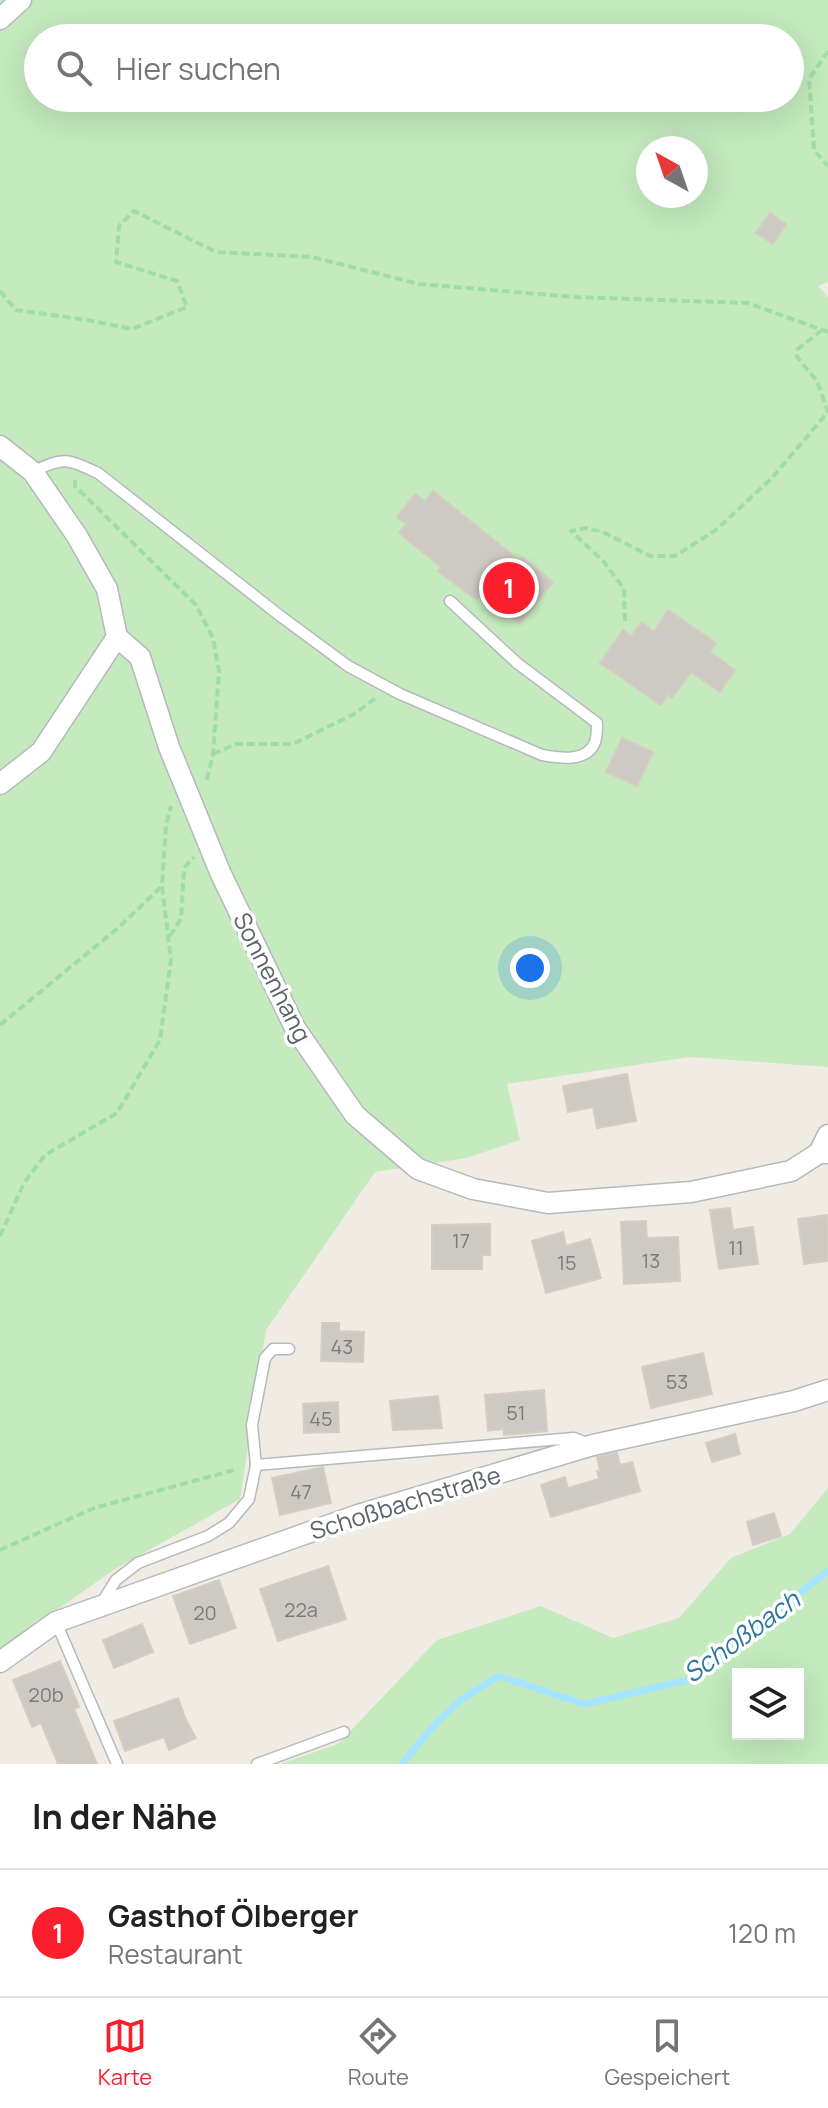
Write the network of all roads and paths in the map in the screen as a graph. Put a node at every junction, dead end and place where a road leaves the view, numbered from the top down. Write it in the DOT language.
graph roads {
  1 [pos="21,0"];
  2 [pos="0,19"];
  3 [pos="828,51"];
  4 [pos="828,166"];
  5 [pos="0,291"];
  6 [pos="825,331"];
  7 [pos="828,412"];
  8 [pos="0,446"];
  9 [pos="74,462"];
  10 [pos="33,472"];
  11 [pos="450,601"];
  12 [pos="625,621"];
  13 [pos="117,637"];
  14 [pos="389,688"];
  15 [pos="180,774"];
  16 [pos="0,784"];
  17 [pos="208,842"];
  18 [pos="162,886"];
  19 [pos="168,938"];
  20 [pos="0,1025"];
  21 [pos="825,1147"];
  22 [pos="0,1236"];
  23 [pos="289,1349"];
  24 [pos="828,1390"];
  25 [pos="593,1445"];
  26 [pos="256,1465"];
  27 [pos="0,1550"];
  28 [pos="100,1607"];
  29 [pos="56,1622"];
  30 [pos="0,1662"];
  31 [pos="344,1732"];
  32 [pos="117,1764"];
  33 [pos="257,1764"];
  1 -- 2 [label="street"];
  3 -- 4 [label="path"];
  5 -- 6 [label="path"];
  6 -- 7 [label="path"];
  7 -- 12 [label="path"];
  8 -- 10 [label="street"];
  9 -- 10 [label="lane"];
  9 -- 14 [label="lane"];
  9 -- 14 [label="path"];
  10 -- 13 [label="street"];
  11 -- 14 [label="lane"];
  13 -- 15 [label="street, Sonnenhang"];
  13 -- 16 [label="street"];
  15 -- 17 [label="street, Sonnenhang"];
  15 -- 18 [label="path"];
  17 -- 19 [label="path"];
  17 -- 21 [label="street, Sonnenhang"];
  18 -- 19 [label="path"];
  18 -- 20 [label="path"];
  19 -- 22 [label="path"];
  23 -- 26 [label="lane"];
  24 -- 25 [label="street, Schoßbachstraße"];
  25 -- 26 [label="lane"];
  25 -- 28 [label="street, Schoßbachstraße"];
  26 -- 27 [label="path"];
  26 -- 28 [label="lane"];
  28 -- 29 [label="street, Schoßbachstraße"];
  29 -- 30 [label="street, Schoßbachstraße"];
  29 -- 32 [label="lane"];
  31 -- 33 [label="lane"];
}
